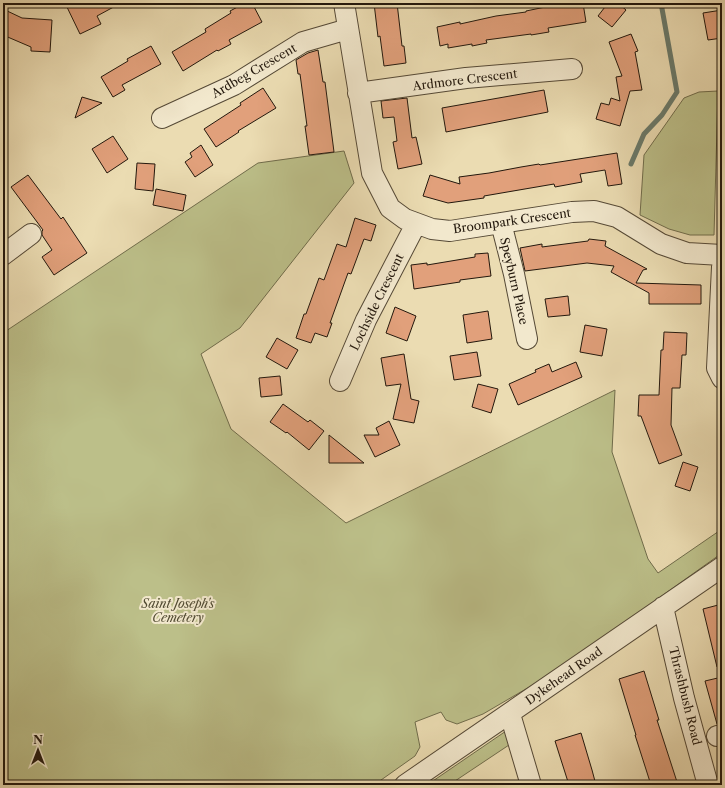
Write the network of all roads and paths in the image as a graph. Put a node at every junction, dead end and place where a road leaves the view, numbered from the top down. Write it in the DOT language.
graph roads {
  1 [pos="344,3"];
  2 [pos="348,29"];
  3 [pos="572,69"];
  4 [pos="358,93"];
  5 [pos="162,118"];
  6 [pos="501,223"];
  7 [pos="416,224"];
  8 [pos="31,234"];
  9 [pos="722,255"];
  10 [pos="3,256"];
  11 [pos="722,267"];
  12 [pos="527,338"];
  13 [pos="722,378"];
  14 [pos="340,381"];
  15 [pos="722,567"];
  16 [pos="663,607"];
  17 [pos="510,714"];
  18 [pos="405,785"];
  19 [pos="530,785"];
  20 [pos="708,785"];
  1 -- 2 [label="street, Broompark Crescent"];
  2 -- 4 [label="street, Broompark Crescent"];
  2 -- 5 [label="street, Ardbeg Crescent"];
  3 -- 4 [label="street, Ardmore Crescent"];
  4 -- 7 [label="street, Broompark Crescent"];
  6 -- 7 [label="street, Broompark Crescent"];
  6 -- 9 [label="street, Broompark Crescent"];
  6 -- 12 [label="street, Speyburn Place"];
  7 -- 14 [label="street, Lochside Crescent"];
  8 -- 10 [label="street"];
  11 -- 13 [label="street"];
  15 -- 16 [label="street, Dykehead Road"];
  16 -- 17 [label="street, Dykehead Road"];
  16 -- 20 [label="street, Thrashbush Road"];
  17 -- 18 [label="street, Dykehead Road"];
  17 -- 19 [label="street"];
}
